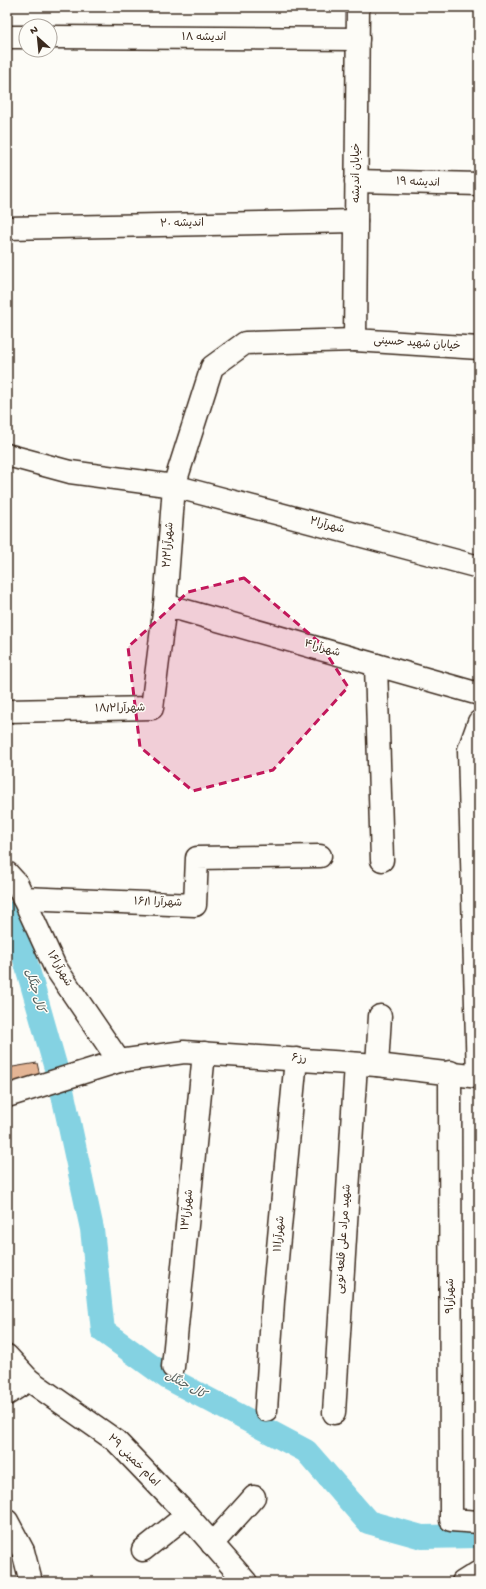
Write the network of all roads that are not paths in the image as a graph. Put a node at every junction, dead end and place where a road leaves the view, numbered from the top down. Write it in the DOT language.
graph roads {
  1 [pos="358,7"];
  2 [pos="7,37"];
  3 [pos="18,37"];
  4 [pos="58,37"];
  5 [pos="358,39"];
  6 [pos="356,181"];
  7 [pos="479,184"];
  8 [pos="356,221"];
  9 [pos="7,228"];
  10 [pos="355,340"];
  11 [pos="479,348"];
  12 [pos="7,455"];
  13 [pos="174,486"];
  14 [pos="479,567"];
  15 [pos="165,605"];
  16 [pos="376,665"];
  17 [pos="479,694"];
  18 [pos="7,711"];
  19 [pos="479,722"];
  20 [pos="320,856"];
  21 [pos="382,860"];
  22 [pos="7,873"];
  23 [pos="23,898"];
  24 [pos="380,1016"];
  25 [pos="204,1053"];
  26 [pos="296,1059"];
  27 [pos="119,1061"];
  28 [pos="356,1064"];
  29 [pos="378,1065"];
  30 [pos="450,1072"];
  31 [pos="479,1077"];
  32 [pos="7,1096"];
  33 [pos="7,1356"];
  34 [pos="173,1367"];
  35 [pos="29,1380"];
  36 [pos="7,1394"];
  37 [pos="266,1410"];
  38 [pos="334,1414"];
  39 [pos="254,1497"];
  40 [pos="187,1515"];
  41 [pos="7,1521"];
  42 [pos="479,1522"];
  43 [pos="212,1544"];
  44 [pos="143,1550"];
  45 [pos="479,1572"];
  46 [pos="31,1582"];
  47 [pos="246,1582"];
  48 [pos="463,1582"];
  1 -- 5 [label="street, خیابان اندیشه"];
  2 -- 3 [label="street"];
  4 -- 5 [label="street, اندیشه ۱۸"];
  5 -- 6 [label="street, خیابان اندیشه"];
  6 -- 7 [label="street, اندیشه ۱۹"];
  6 -- 8 [label="street, خیابان اندیشه"];
  8 -- 9 [label="street, اندیشه ۲۰"];
  8 -- 10 [label="street, خیابان اندیشه"];
  10 -- 11 [label="street, خیابان شهید حسینی"];
  10 -- 13 [label="street, خیابان شهید حسینی"];
  12 -- 13 [label="street, شهرآرا۲"];
  13 -- 14 [label="street, شهرآرا۲"];
  13 -- 15 [label="street, شهرآرا۲/۲"];
  15 -- 16 [label="street, شهرآرا۴"];
  15 -- 18 [label="street, شهرآرا۱۸/۲"];
  16 -- 17 [label="street, شهرآرا۴"];
  16 -- 21 [label="street"];
  19 -- 31 [label="street"];
  20 -- 23 [label="street, شهرآرا ۱۶/۱"];
  22 -- 23 [label="street, شهرآرا۱۶"];
  23 -- 27 [label="street, شهرآرا۱۶"];
  24 -- 29 [label="street"];
  25 -- 26 [label="street, رز۶"];
  25 -- 27 [label="street, رز۶"];
  25 -- 34 [label="street, شهرآرا۱۳"];
  26 -- 28 [label="street, رز۶"];
  26 -- 37 [label="street, شهرآرا۱۱"];
  27 -- 32 [label="street, رز۶"];
  28 -- 29 [label="street, رز۶"];
  28 -- 38 [label="street, شهید مراد علی قلعه نویی"];
  29 -- 30 [label="street, رز۶"];
  30 -- 31 [label="street, رز۶"];
  30 -- 42 [label="street, شهرآرا۹"];
  33 -- 35 [label="street, امام خمینی ۲۹"];
  35 -- 36 [label="street"];
  35 -- 40 [label="street, امام خمینی ۲۹"];
  39 -- 43 [label="street"];
  40 -- 43 [label="street, امام خمینی ۲۹"];
  40 -- 44 [label="street"];
  41 -- 46 [label="street"];
  43 -- 47 [label="street, امام خمینی ۲۹"];
  45 -- 48 [label="street"];
}
